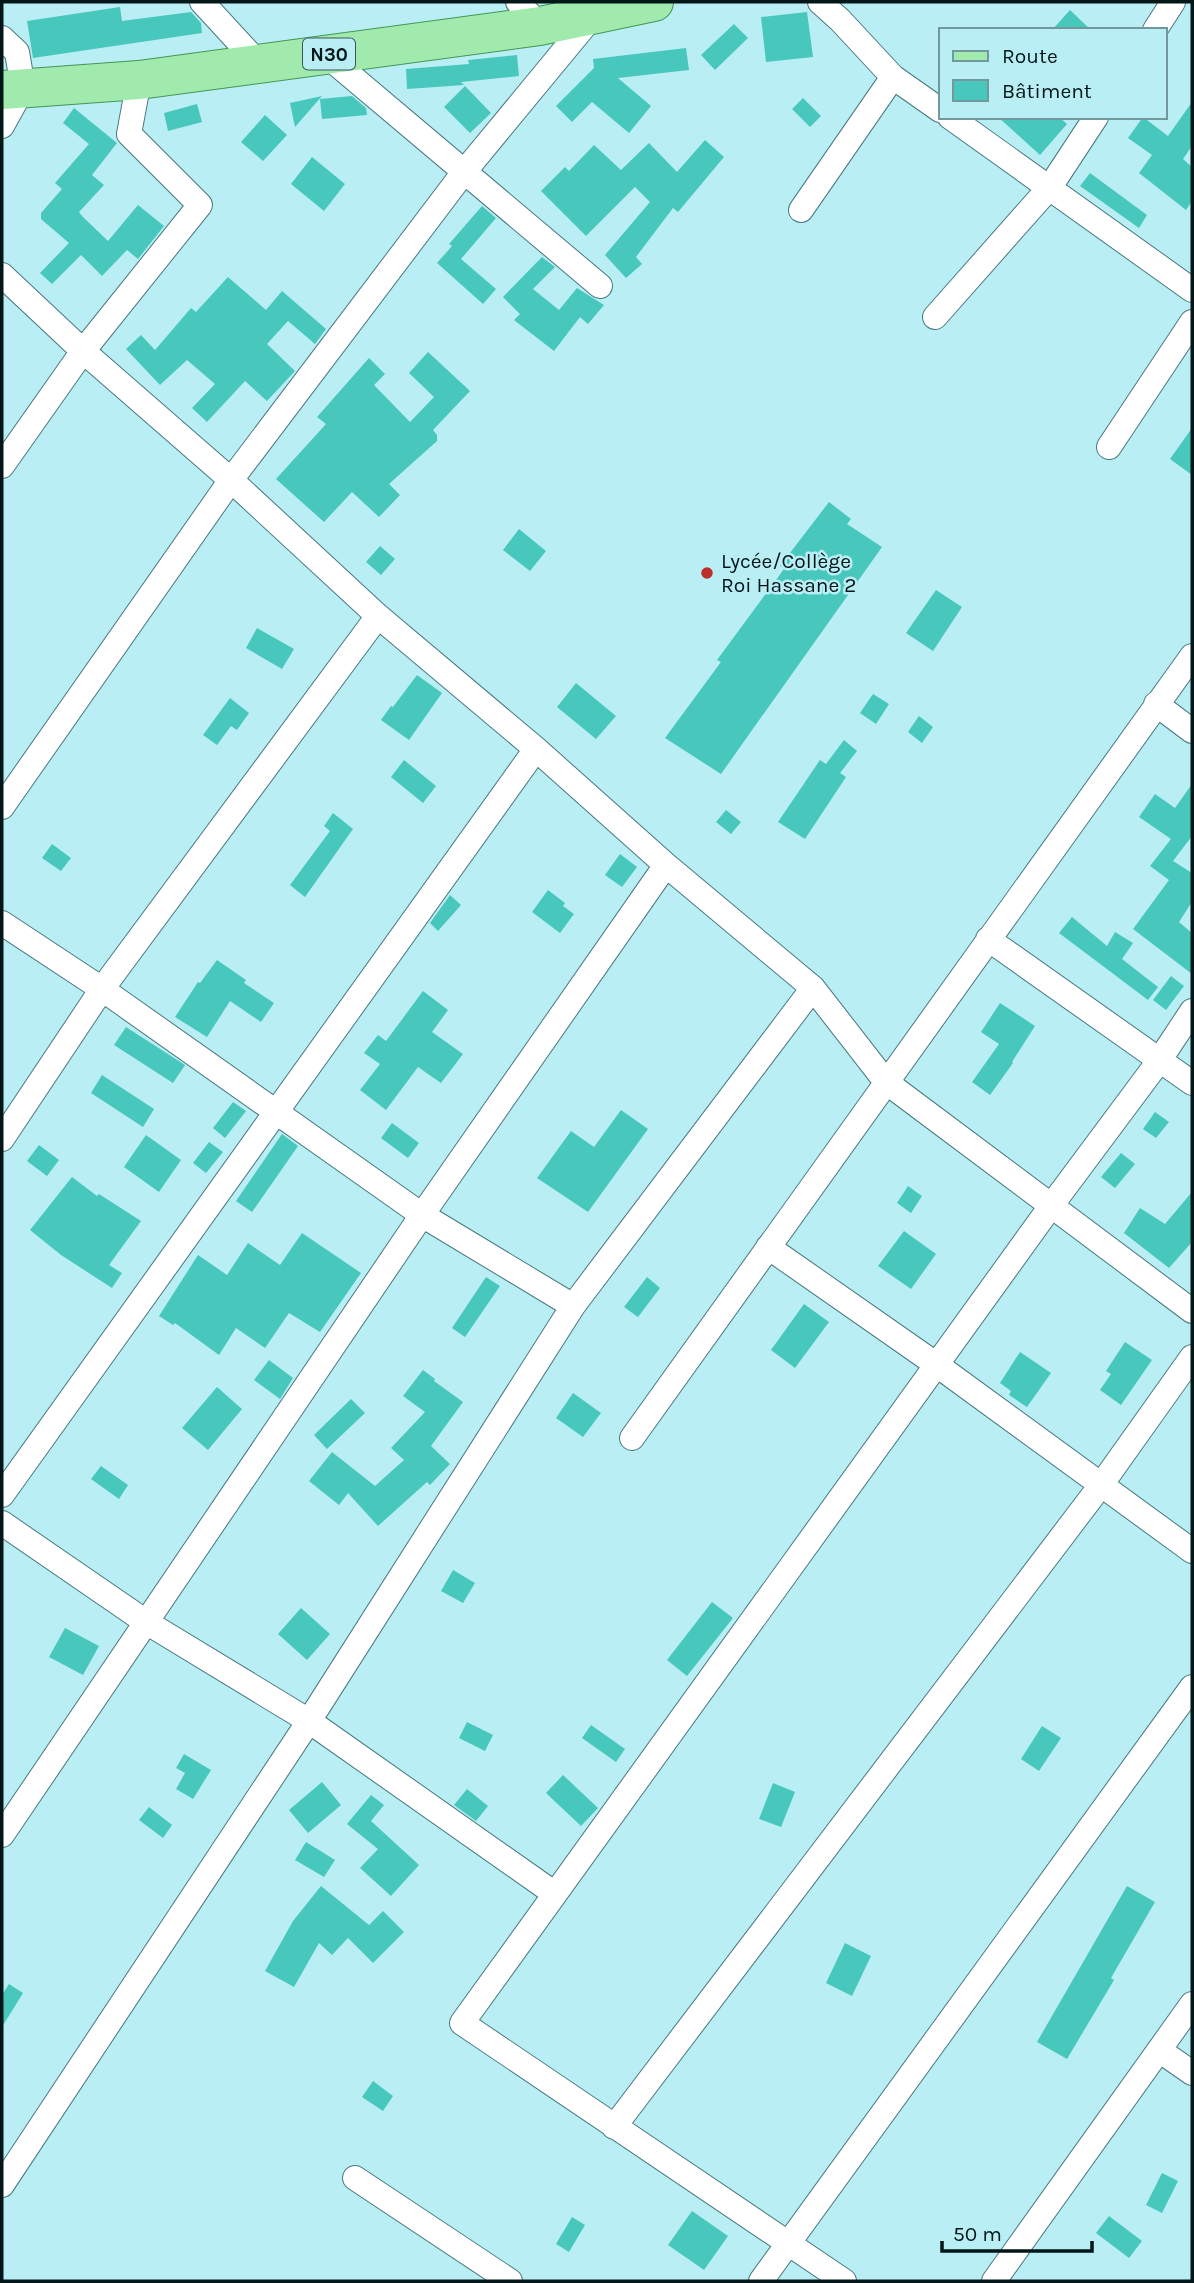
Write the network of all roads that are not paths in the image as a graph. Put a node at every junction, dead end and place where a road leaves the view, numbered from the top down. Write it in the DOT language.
graph roads {
  1 [pos="202,2"];
  2 [pos="654,2"];
  3 [pos="820,2"];
  4 [pos="1173,2"];
  5 [pos="599,9"];
  6 [pos="529,14"];
  7 [pos="1156,28"];
  8 [pos="2,37"];
  9 [pos="326,55"];
  10 [pos="259,64"];
  11 [pos="893,77"];
  12 [pos="139,80"];
  13 [pos="12,89"];
  14 [pos="939,109"];
  15 [pos="953,119"];
  16 [pos="1095,119"];
  17 [pos="2,126"];
  18 [pos="464,172"];
  19 [pos="1050,187"];
  20 [pos="801,209"];
  21 [pos="2,275"];
  22 [pos="600,286"];
  23 [pos="1192,290"];
  24 [pos="934,317"];
  25 [pos="1192,322"];
  26 [pos="83,351"];
  27 [pos="1109,447"];
  28 [pos="2,466"];
  29 [pos="231,480"];
  30 [pos="378,616"];
  31 [pos="1192,656"];
  32 [pos="1156,704"];
  33 [pos="1192,731"];
  34 [pos="536,749"];
  35 [pos="2,807"];
  36 [pos="666,865"];
  37 [pos="2,923"];
  38 [pos="988,939"];
  39 [pos="813,988"];
  40 [pos="102,989"];
  41 [pos="1192,1011"];
  42 [pos="1159,1061"];
  43 [pos="886,1082"];
  44 [pos="1192,1083"];
  45 [pos="276,1112"];
  46 [pos="2,1139"];
  47 [pos="1051,1206"];
  48 [pos="422,1215"];
  49 [pos="768,1247"];
  50 [pos="573,1306"];
  51 [pos="1192,1311"];
  52 [pos="1192,1357"];
  53 [pos="937,1364"];
  54 [pos="632,1438"];
  55 [pos="1101,1485"];
  56 [pos="2,1495"];
  57 [pos="2,1523"];
  58 [pos="1192,1551"];
  59 [pos="146,1622"];
  60 [pos="1192,1687"];
  61 [pos="309,1721"];
  62 [pos="2,1835"];
  63 [pos="555,1894"];
  64 [pos="1192,2004"];
  65 [pos="1159,2050"];
  66 [pos="1192,2073"];
  67 [pos="614,2127"];
  68 [pos="355,2178"];
  69 [pos="2,2185"];
  70 [pos="788,2244"];
  71 [pos="510,2281"];
  72 [pos="761,2281"];
  73 [pos="844,2281"];
  74 [pos="995,2281"];
  1 -- 10 [label="street"];
  2 -- 5 [label="main road, N30"];
  3 -- 11 [label="street"];
  4 -- 7 [label="street"];
  5 -- 6 [label="main road, N30"];
  5 -- 18 [label="street"];
  6 -- 9 [label="main road, N30"];
  8 -- 13 [label="street"];
  9 -- 10 [label="main road, N30"];
  9 -- 18 [label="street"];
  10 -- 12 [label="main road, N30"];
  11 -- 14 [label="street"];
  11 -- 20 [label="street"];
  12 -- 13 [label="main road, N30"];
  12 -- 26 [label="street"];
  13 -- 17 [label="street"];
  15 -- 19 [label="street"];
  16 -- 19 [label="street"];
  18 -- 22 [label="street"];
  18 -- 29 [label="street"];
  19 -- 23 [label="street"];
  19 -- 24 [label="street"];
  21 -- 26 [label="street"];
  25 -- 27 [label="street"];
  26 -- 28 [label="street"];
  26 -- 29 [label="street"];
  29 -- 30 [label="street"];
  29 -- 35 [label="street"];
  30 -- 34 [label="street"];
  30 -- 40 [label="street"];
  31 -- 32 [label="street"];
  32 -- 33 [label="street"];
  32 -- 38 [label="street"];
  34 -- 36 [label="street"];
  34 -- 45 [label="street"];
  36 -- 39 [label="street"];
  36 -- 48 [label="street"];
  37 -- 40 [label="street"];
  38 -- 42 [label="street"];
  38 -- 43 [label="street"];
  39 -- 43 [label="street"];
  39 -- 50 [label="street"];
  40 -- 45 [label="street"];
  40 -- 46 [label="street"];
  41 -- 42 [label="street"];
  42 -- 44 [label="street"];
  42 -- 47 [label="street"];
  43 -- 47 [label="street"];
  43 -- 49 [label="street"];
  45 -- 48 [label="street"];
  45 -- 56 [label="street"];
  47 -- 51 [label="street"];
  47 -- 53 [label="street"];
  48 -- 50 [label="street"];
  48 -- 59 [label="street"];
  49 -- 53 [label="street"];
  49 -- 54 [label="street"];
  50 -- 61 [label="street"];
  52 -- 55 [label="street"];
  53 -- 55 [label="street"];
  53 -- 63 [label="street"];
  55 -- 58 [label="street"];
  55 -- 67 [label="street"];
  57 -- 59 [label="street"];
  59 -- 61 [label="street"];
  59 -- 62 [label="street"];
  60 -- 70 [label="street"];
  61 -- 63 [label="street"];
  61 -- 69 [label="street"];
  63 -- 67 [label="street"];
  64 -- 65 [label="street"];
  65 -- 66 [label="street"];
  65 -- 74 [label="street"];
  67 -- 70 [label="street"];
  68 -- 71 [label="street"];
  70 -- 72 [label="street"];
  70 -- 73 [label="street"];
}
